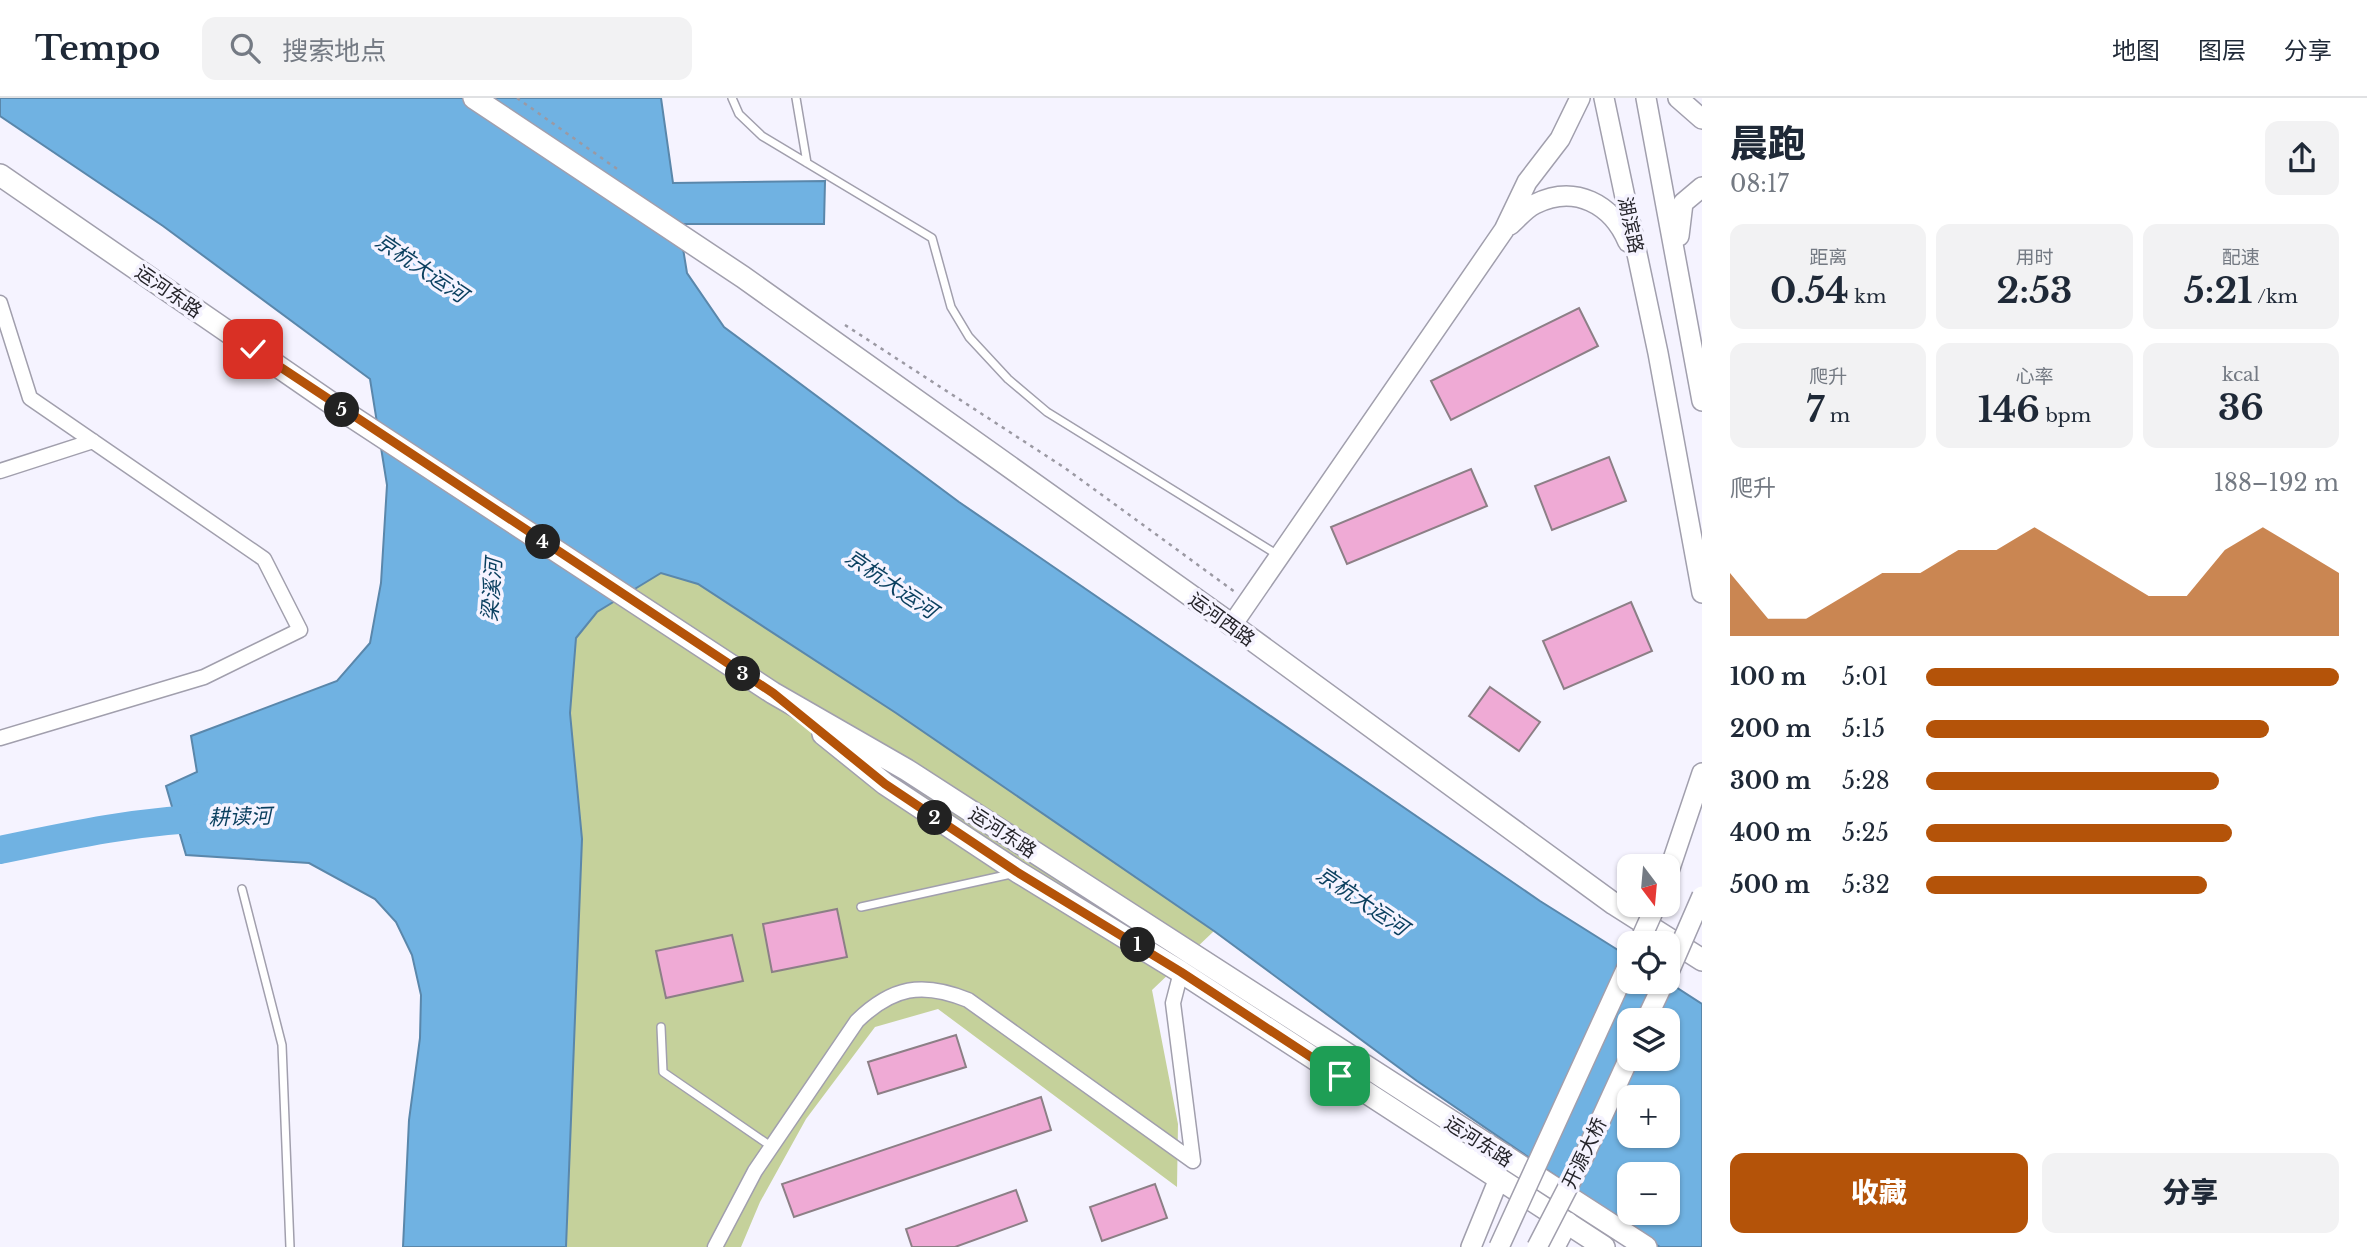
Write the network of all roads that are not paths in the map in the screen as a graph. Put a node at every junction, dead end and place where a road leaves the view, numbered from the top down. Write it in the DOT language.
graph roads {
  1 [pos="474,98"];
  2 [pos="732,98"];
  3 [pos="796,98"];
  4 [pos="1580,98"];
  5 [pos="1604,98"];
  6 [pos="1646,98"];
  7 [pos="1678,98"];
  8 [pos="1702,119"];
  9 [pos="807,163"];
  10 [pos="0,175"];
  11 [pos="1702,187"];
  12 [pos="1504,230"];
  13 [pos="1641,272"];
  14 [pos="1681,286"];
  15 [pos="0,303"];
  16 [pos="1702,401"];
  17 [pos="93,441"];
  18 [pos="0,471"];
  19 [pos="1279,556"];
  20 [pos="1702,593"];
  21 [pos="1232,625"];
  22 [pos="773,693"];
  23 [pos="0,737"];
  24 [pos="1702,772"];
  25 [pos="1675,854"];
  26 [pos="1017,872"];
  27 [pos="242,890"];
  28 [pos="1702,896"];
  29 [pos="861,906"];
  30 [pos="1680,946"];
  31 [pos="1702,960"];
  32 [pos="1181,972"];
  33 [pos="1617,989"];
  34 [pos="661,1027"];
  35 [pos="1623,1071"];
  36 [pos="772,1147"];
  37 [pos="1498,1181"];
  38 [pos="1568,1222"];
  39 [pos="290,1247"];
  40 [pos="715,1247"];
  41 [pos="1471,1247"];
  42 [pos="1499,1247"];
  43 [pos="1537,1247"];
  44 [pos="1555,1247"];
  45 [pos="1604,1247"];
  46 [pos="1646,1247"];
  1 -- 21 [label="main road, 运河西路"];
  2 -- 9 [label="lane"];
  3 -- 9 [label="lane"];
  4 -- 12 [label="main road"];
  5 -- 13 [label="main road, 湖滨路"];
  6 -- 14 [label="main road, 湖滨路"];
  7 -- 8 [label="main road"];
  9 -- 19 [label="lane"];
  10 -- 22 [label="main road, 运河东路"];
  11 -- 14 [label="main road"];
  12 -- 13 [label="main road"];
  12 -- 19 [label="main road"];
  13 -- 20 [label="main road, 湖滨路"];
  14 -- 16 [label="main road, 湖滨路"];
  15 -- 17 [label="street"];
  17 -- 18 [label="street"];
  17 -- 23 [label="street"];
  19 -- 21 [label="main road"];
  21 -- 31 [label="main road, 运河西路"];
  22 -- 26 [label="main road, 运河东路"];
  22 -- 46 [label="main road, 运河东路"];
  24 -- 25 [label="main road"];
  26 -- 29 [label="lane"];
  26 -- 32 [label="main road, 运河东路"];
  27 -- 39 [label="lane"];
  28 -- 30 [label="main road, bridge"];
  32 -- 36 [label="street"];
  32 -- 37 [label="main road, 运河东路"];
  33 -- 42 [label="main road, bridge"];
  34 -- 36 [label="lane"];
  35 -- 43 [label="main road, 开源大桥, bridge"];
  36 -- 40 [label="street"];
  37 -- 38 [label="main road, 运河东路"];
  37 -- 41 [label="main road"];
  38 -- 44 [label="main road"];
  38 -- 45 [label="main road, 运河东路"];
}
